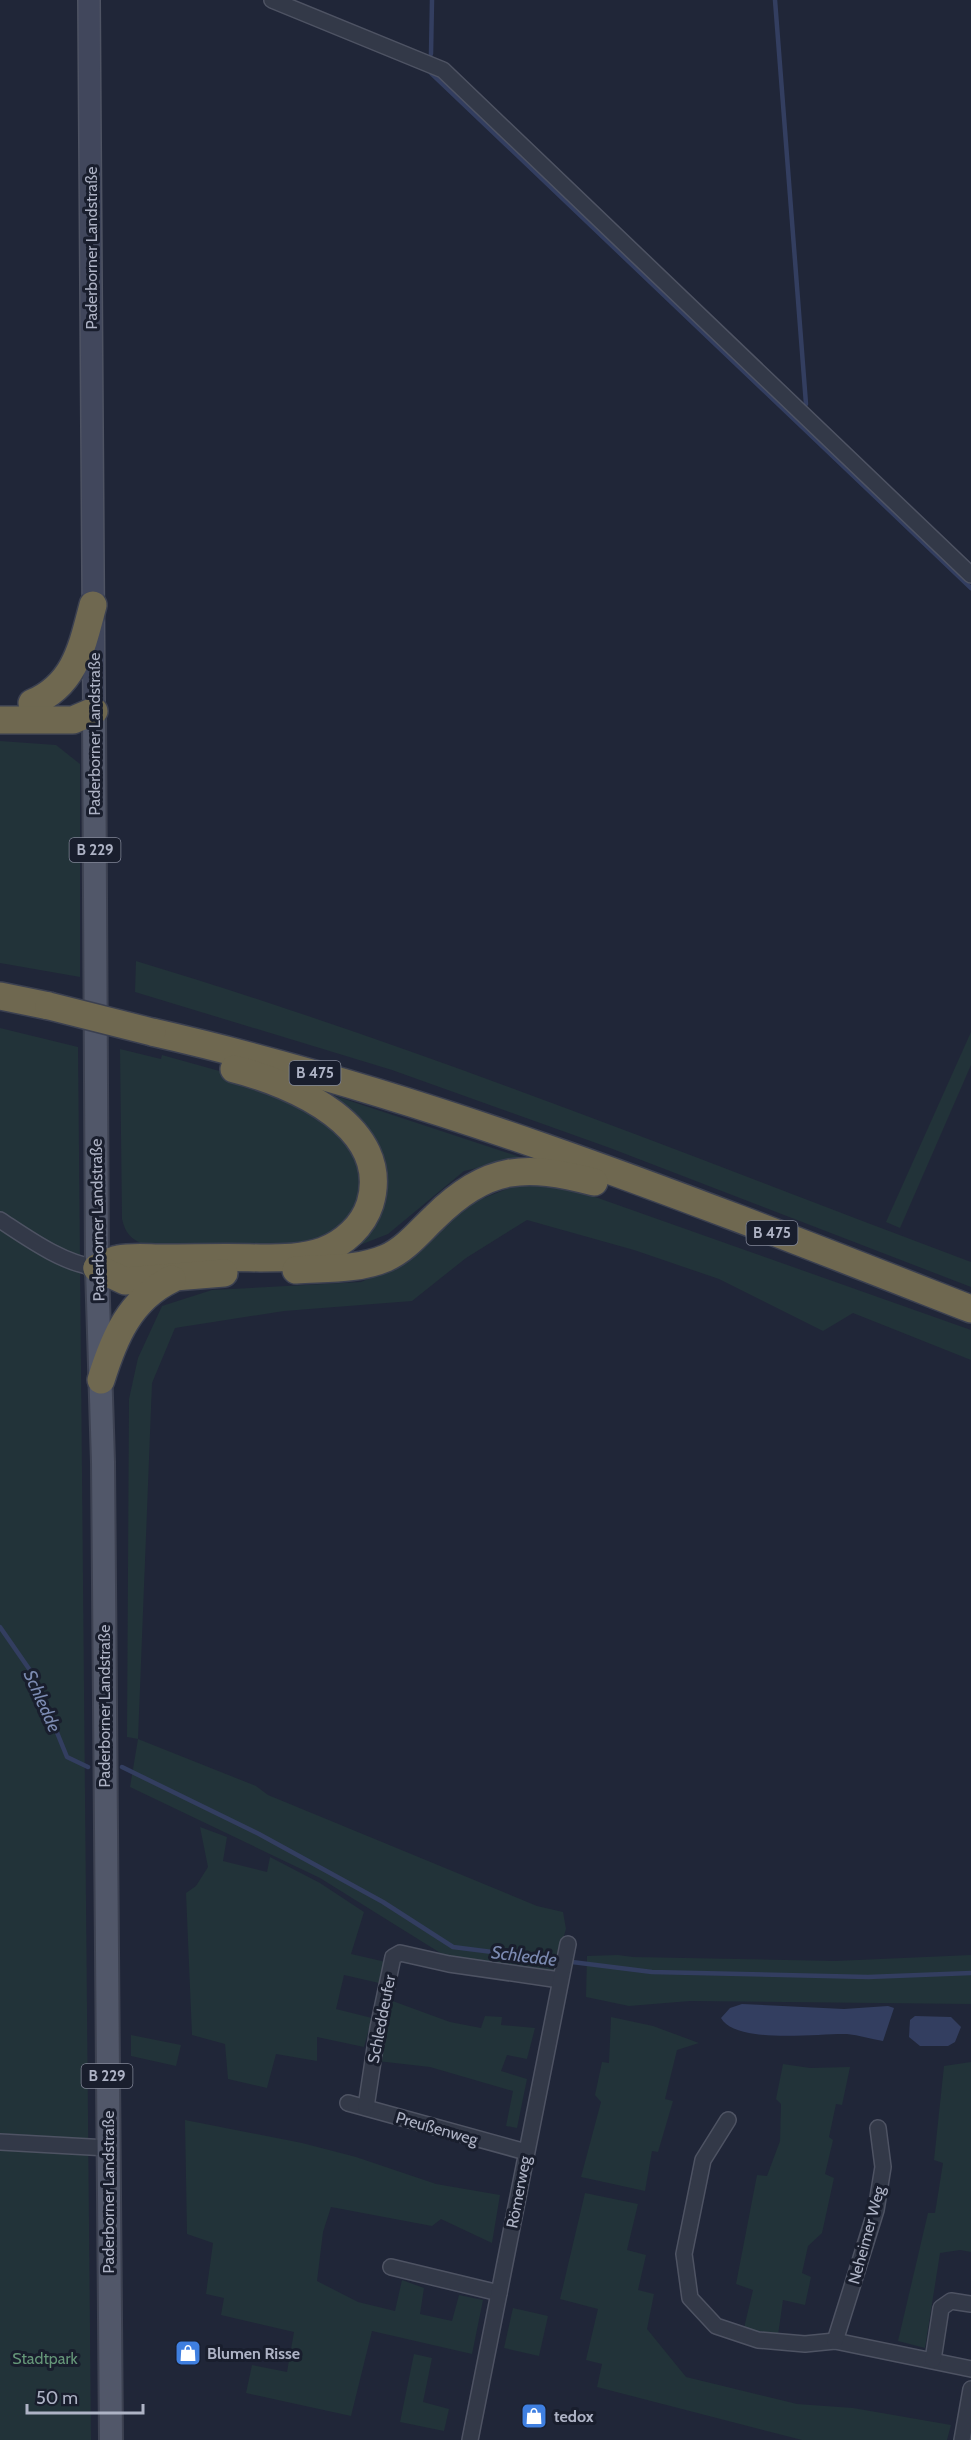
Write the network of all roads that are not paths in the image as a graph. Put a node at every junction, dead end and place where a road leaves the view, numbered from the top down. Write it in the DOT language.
graph roads {
  1 [pos="89,0"];
  2 [pos="272,0"];
  3 [pos="971,574"];
  4 [pos="93,605"];
  5 [pos="0,704"];
  6 [pos="32,704"];
  7 [pos="94,711"];
  8 [pos="0,720"];
  9 [pos="0,996"];
  10 [pos="164,1034"];
  11 [pos="632,1180"];
  12 [pos="0,1220"];
  13 [pos="97,1268"];
  14 [pos="173,1278"];
  15 [pos="971,1309"];
  16 [pos="101,1380"];
  17 [pos="568,1944"];
  18 [pos="560,1980"];
  19 [pos="348,2103"];
  20 [pos="366,2107"];
  21 [pos="728,2120"];
  22 [pos="878,2128"];
  23 [pos="0,2142"];
  24 [pos="108,2148"];
  25 [pos="526,2152"];
  26 [pos="392,2266"];
  27 [pos="499,2293"];
  28 [pos="971,2304"];
  29 [pos="835,2341"];
  30 [pos="933,2360"];
  31 [pos="971,2369"];
  32 [pos="971,2389"];
  33 [pos="111,2440"];
  34 [pos="470,2440"];
  35 [pos="962,2440"];
  1 -- 4 [label="main road, Paderborner Landstraße"];
  2 -- 3 [label="street"];
  4 -- 6 [label="highway"];
  4 -- 7 [label="main road, Paderborner Landstraße"];
  5 -- 6 [label="highway"];
  6 -- 7 [label="highway"];
  7 -- 8 [label="highway"];
  7 -- 13 [label="main road, Paderborner Landstraße / B 229"];
  9 -- 10 [label="highway, B 475, bridge"];
  10 -- 11 [label="highway, B 475"];
  10 -- 13 [label="highway"];
  11 -- 14 [label="highway"];
  11 -- 15 [label="highway, B 475"];
  12 -- 13 [label="street"];
  13 -- 14 [label="highway"];
  13 -- 16 [label="main road, Paderborner Landstraße / B 229"];
  14 -- 16 [label="highway"];
  16 -- 24 [label="main road, Paderborner Landstraße / B 229"];
  17 -- 18 [label="street, Römerweg"];
  18 -- 20 [label="street, Schleddeufer"];
  18 -- 25 [label="street, Römerweg"];
  19 -- 20 [label="street, Preußenweg"];
  20 -- 25 [label="street, Preußenweg"];
  21 -- 29 [label="street"];
  22 -- 29 [label="street, Neheimer Weg"];
  23 -- 24 [label="street"];
  24 -- 33 [label="main road, Paderborner Landstraße / B 229"];
  25 -- 27 [label="street, Römerweg"];
  26 -- 27 [label="street"];
  27 -- 34 [label="street, Römerweg"];
  28 -- 30 [label="street"];
  29 -- 30 [label="street"];
  30 -- 31 [label="street"];
  32 -- 35 [label="street"];
}
